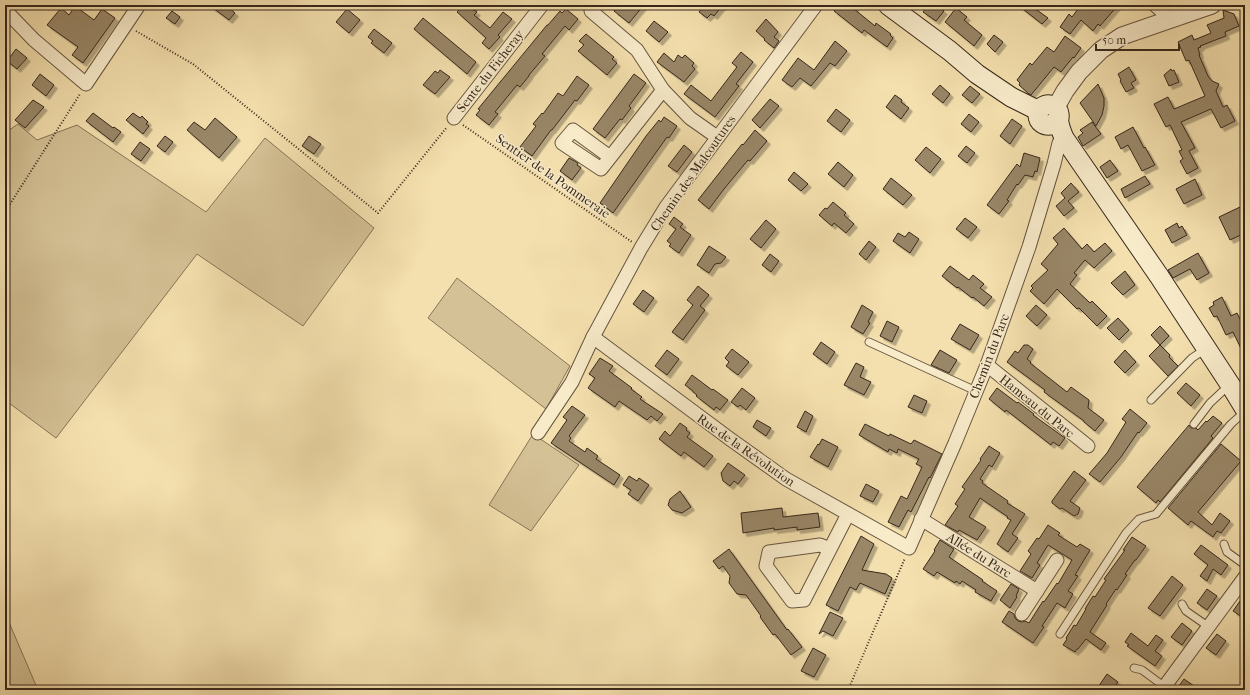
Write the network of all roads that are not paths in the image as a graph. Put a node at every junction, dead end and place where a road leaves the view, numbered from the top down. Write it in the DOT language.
graph roads {
  1 [pos="139,5"];
  2 [pos="542,5"];
  3 [pos="816,5"];
  4 [pos="888,5"];
  5 [pos="1155,5"];
  6 [pos="1212,5"];
  7 [pos="590,7"];
  8 [pos="5,10"];
  9 [pos="1168,20"];
  10 [pos="663,90"];
  11 [pos="1050,116"];
  12 [pos="454,118"];
  13 [pos="717,137"];
  14 [pos="1061,154"];
  15 [pos="610,157"];
  16 [pos="593,337"];
  17 [pos="868,342"];
  18 [pos="1201,352"];
  19 [pos="987,365"];
  20 [pos="1226,389"];
  21 [pos="976,392"];
  22 [pos="1151,400"];
  23 [pos="1244,416"];
  24 [pos="1194,424"];
  25 [pos="538,433"];
  26 [pos="1088,446"];
  27 [pos="848,514"];
  28 [pos="921,519"];
  29 [pos="1224,544"];
  30 [pos="909,548"];
  31 [pos="830,549"];
  32 [pos="1057,560"];
  33 [pos="1245,565"];
  34 [pos="1245,577"];
  35 [pos="1037,591"];
  36 [pos="1182,604"];
  37 [pos="1022,614"];
  38 [pos="1209,627"];
  39 [pos="1060,634"];
  40 [pos="1134,668"];
  41 [pos="1164,688"];
  1 -- 8 [label="street"];
  2 -- 12 [label="street, Sente du Ficheray"];
  3 -- 13 [label="street, Chemin des Malcoutures"];
  4 -- 11 [label="main road"];
  5 -- 9 [label="street"];
  6 -- 9 [label="street"];
  7 -- 10 [label="street"];
  9 -- 11 [label="street"];
  10 -- 13 [label="street"];
  10 -- 15 [label="street"];
  11 -- 14 [label="main road"];
  11 -- 23 [label="main road"];
  13 -- 16 [label="street, Chemin des Malcoutures"];
  14 -- 18 [label="main road"];
  14 -- 19 [label="street, Chemin du Parc"];
  16 -- 25 [label="street, Chemin des Malcoutures"];
  16 -- 27 [label="street, Rue de la Révolution"];
  17 -- 21 [label="lane"];
  18 -- 20 [label="main road"];
  18 -- 22 [label="lane"];
  19 -- 21 [label="street, Chemin du Parc"];
  19 -- 26 [label="street, Hameau du Parc"];
  20 -- 23 [label="main road"];
  20 -- 24 [label="lane"];
  21 -- 28 [label="street, Chemin du Parc"];
  23 -- 39 [label="lane"];
  27 -- 30 [label="street, Rue de la Révolution"];
  27 -- 31 [label="street"];
  28 -- 30 [label="street, Chemin du Parc"];
  28 -- 35 [label="street, Allée du Parc"];
  29 -- 33 [label="lane"];
  31 -- 31 [label="street"];
  32 -- 35 [label="street"];
  34 -- 38 [label="street"];
  35 -- 37 [label="street"];
  36 -- 38 [label="lane"];
  38 -- 41 [label="street"];
  40 -- 41 [label="lane"];
}
